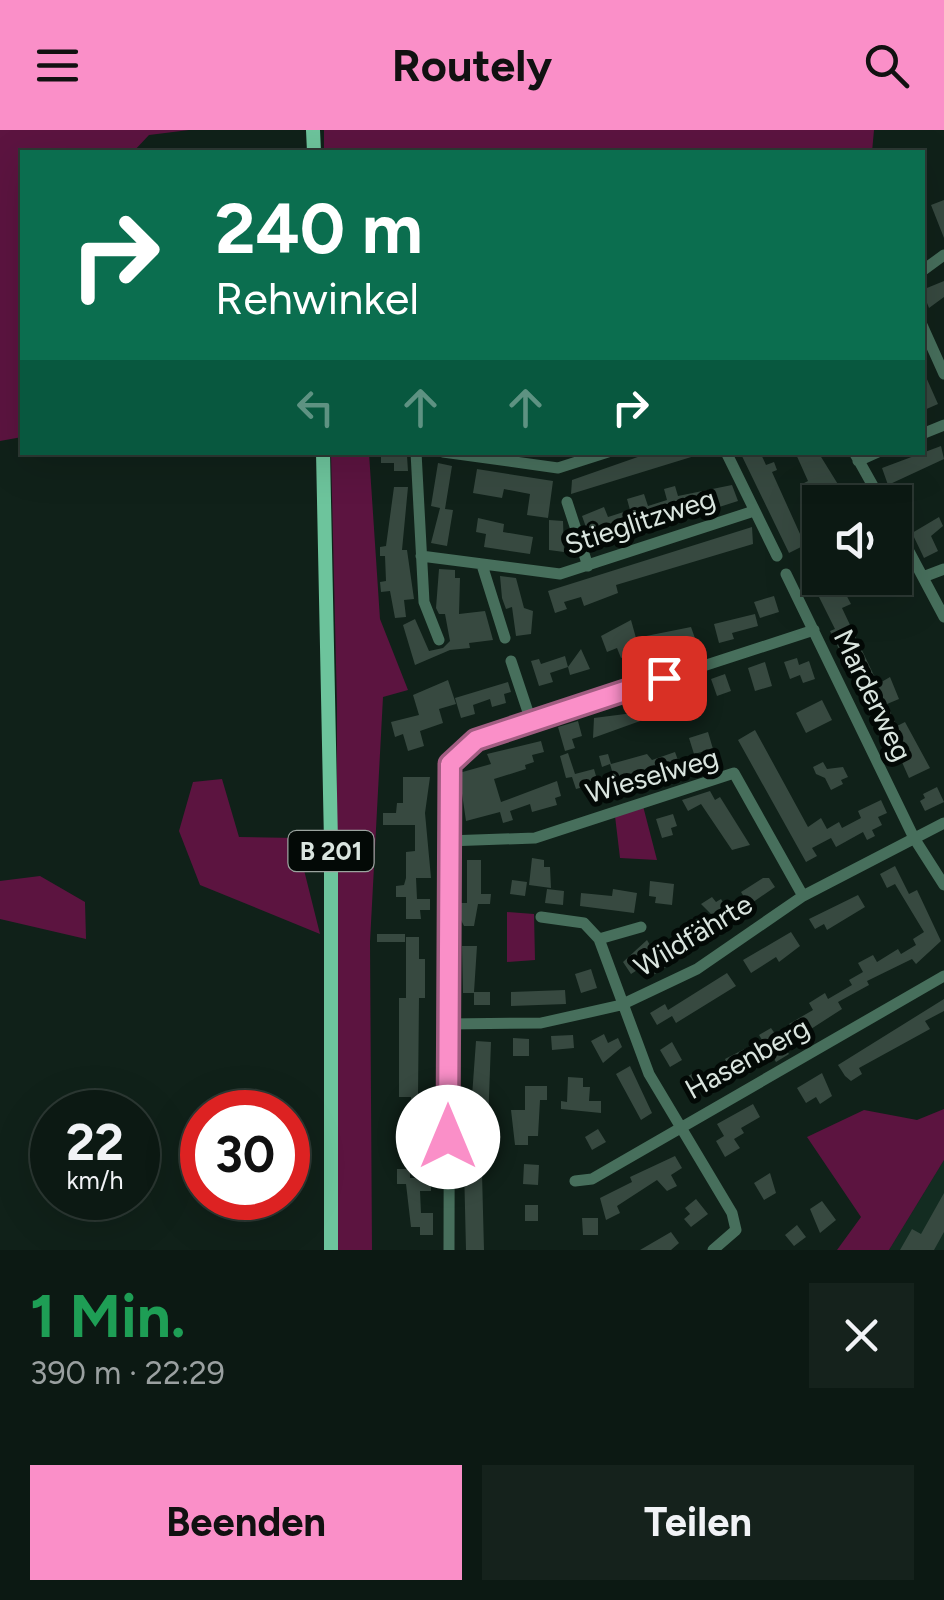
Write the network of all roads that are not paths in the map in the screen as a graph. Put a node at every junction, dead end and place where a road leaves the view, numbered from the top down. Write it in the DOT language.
graph roads {
  1 [pos="925,332"];
  2 [pos="944,374"];
  3 [pos="323,455"];
  4 [pos="416,455"];
  5 [pos="465,455"];
  6 [pos="599,455"];
  7 [pos="727,455"];
  8 [pos="856,456"];
  9 [pos="872,485"];
  10 [pos="568,502"];
  11 [pos="754,510"];
  12 [pos="422,556"];
  13 [pos="776,556"];
  14 [pos="912,557"];
  15 [pos="482,564"];
  16 [pos="588,566"];
  17 [pos="944,569"];
  18 [pos="786,574"];
  19 [pos="923,577"];
  20 [pos="944,617"];
  21 [pos="814,630"];
  22 [pos="505,638"];
  23 [pos="439,640"];
  24 [pos="511,661"];
  25 [pos="531,722"];
  26 [pos="944,823"];
  27 [pos="914,838"];
  28 [pos="448,842"];
  29 [pos="944,885"];
  30 [pos="803,896"];
  31 [pos="541,917"];
  32 [pos="641,927"];
  33 [pos="599,938"];
  34 [pos="944,976"];
  35 [pos="621,1005"];
  36 [pos="448,1024"];
  37 [pos="680,1125"];
  38 [pos="575,1181"];
  39 [pos="331,1250"];
  40 [pos="449,1250"];
  41 [pos="713,1250"];
  1 -- 2 [label="street"];
  3 -- 39 [label="main road, B 201"];
  4 -- 12 [label="street"];
  5 -- 6 [label="street"];
  7 -- 11 [label="street"];
  8 -- 9 [label="street"];
  10 -- 16 [label="street"];
  11 -- 13 [label="street"];
  11 -- 16 [label="street, Stieglitzweg"];
  12 -- 15 [label="street, Stieglitzweg"];
  12 -- 23 [label="street"];
  14 -- 19 [label="street"];
  15 -- 16 [label="street, Stieglitzweg"];
  15 -- 22 [label="street"];
  17 -- 19 [label="street"];
  18 -- 21 [label="street, Marderweg"];
  19 -- 20 [label="street"];
  21 -- 25 [label="street"];
  21 -- 27 [label="street, Marderweg"];
  24 -- 25 [label="street"];
  25 -- 28 [label="street"];
  26 -- 27 [label="street, Wildfährte"];
  27 -- 29 [label="street"];
  27 -- 30 [label="street, Wildfährte"];
  28 -- 30 [label="street, Wieselweg"];
  28 -- 36 [label="street"];
  30 -- 35 [label="street, Wildfährte"];
  31 -- 33 [label="street"];
  32 -- 33 [label="street"];
  33 -- 35 [label="street"];
  34 -- 37 [label="street, Hasenberg"];
  35 -- 36 [label="street, Wildfährte"];
  35 -- 37 [label="street"];
  36 -- 40 [label="street"];
  37 -- 38 [label="street, Hasenberg"];
  37 -- 41 [label="street"];
}
